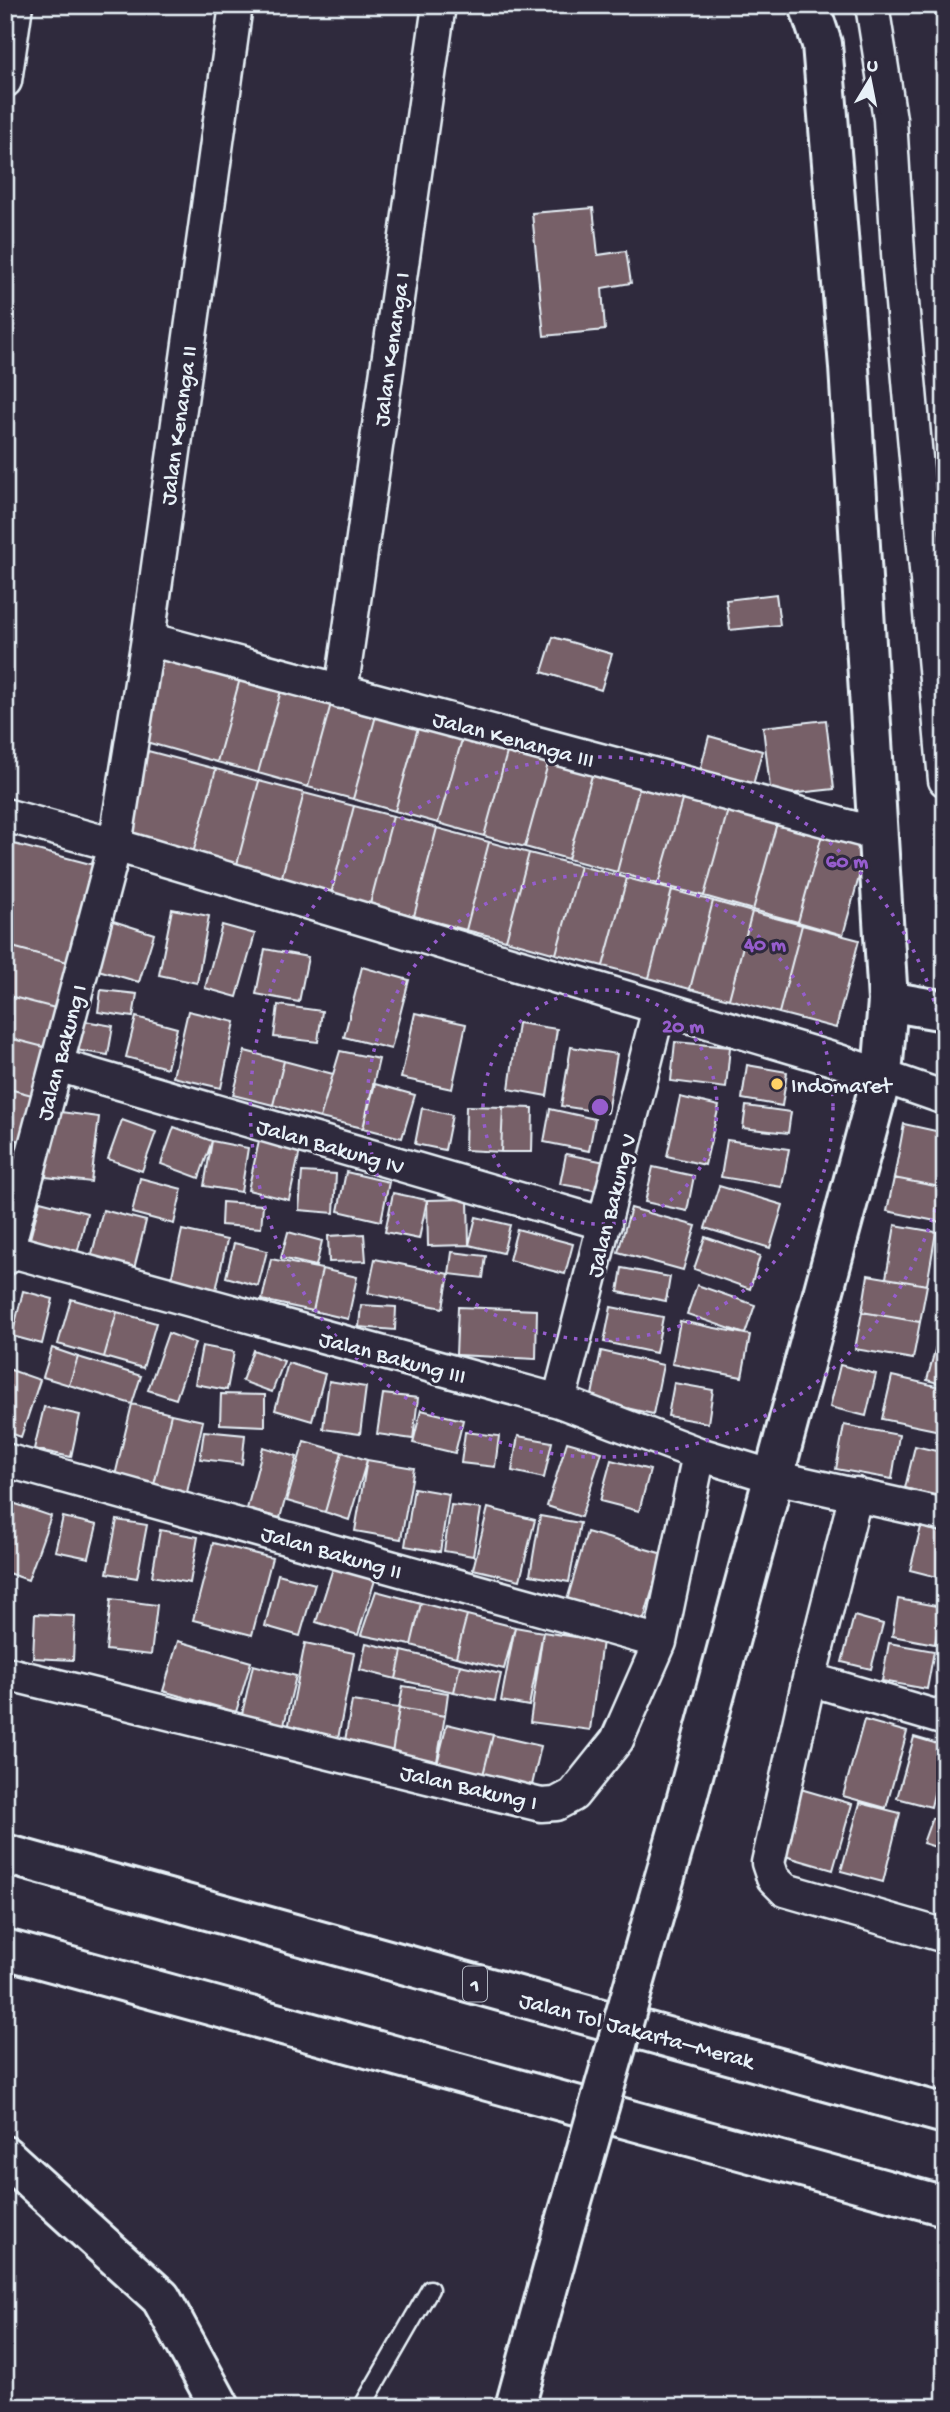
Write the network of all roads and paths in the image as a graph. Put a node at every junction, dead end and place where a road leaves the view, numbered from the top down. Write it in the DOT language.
graph roads {
  1 [pos="16,5"];
  2 [pos="236,5"];
  3 [pos="439,5"];
  4 [pos="809,5"];
  5 [pos="872,5"];
  6 [pos="5,81"];
  7 [pos="148,639"];
  8 [pos="341,692"];
  9 [pos="945,780"];
  10 [pos="5,815"];
  11 [pos="880,835"];
  12 [pos="115,845"];
  13 [pos="888,1001"];
  14 [pos="659,1008"];
  15 [pos="945,1011"];
  16 [pos="57,1065"];
  17 [pos="882,1075"];
  18 [pos="945,1098"];
  19 [pos="605,1224"];
  20 [pos="6,1255"];
  21 [pos="559,1401"];
  22 [pos="699,1454"];
  23 [pos="5,1460"];
  24 [pos="774,1477"];
  25 [pos="856,1494"];
  26 [pos="945,1515"];
  27 [pos="660,1642"];
  28 [pos="5,1674"];
  29 [pos="808,1679"];
  30 [pos="945,1719"];
  31 [pos="5,1854"];
  32 [pos="945,1936"];
  33 [pos="5,1949"];
  34 [pos="945,2114"];
  35 [pos="5,2156"];
  36 [pos="945,2206"];
  37 [pos="430,2289"];
  38 [pos="220,2407"];
  39 [pos="362,2407"];
  40 [pos="515,2407"];
  1 -- 6 [label="street"];
  2 -- 7 [label="street, Jalan Kenanga II"];
  3 -- 8 [label="street, Jalan Kenanga I"];
  4 -- 11 [label="main road"];
  5 -- 9 [label="street"];
  7 -- 8 [label="street, Jalan Kenanga III"];
  7 -- 12 [label="street, Jalan Kenanga II"];
  8 -- 11 [label="street, Jalan Kenanga III"];
  10 -- 12 [label="street"];
  11 -- 13 [label="main road"];
  12 -- 14 [label="street"];
  12 -- 16 [label="street, Jalan Bakung I"];
  13 -- 15 [label="main road"];
  13 -- 17 [label="main road"];
  14 -- 17 [label="street"];
  14 -- 19 [label="street, Jalan Bakung V"];
  16 -- 19 [label="street, Jalan Bakung IV"];
  16 -- 20 [label="street, Jalan Bakung I"];
  17 -- 18 [label="street"];
  17 -- 24 [label="main road"];
  19 -- 21 [label="street, Jalan Bakung V"];
  20 -- 21 [label="street, Jalan Bakung III"];
  21 -- 22 [label="street, Jalan Bakung III"];
  22 -- 24 [label="street, Jalan Bakung III"];
  22 -- 27 [label="street, Jalan Bakung I"];
  23 -- 27 [label="street, Jalan Bakung II"];
  24 -- 25 [label="street, Jalan Bakung III"];
  24 -- 40 [label="main road, bridge"];
  25 -- 26 [label="street, Jalan Bakung III"];
  25 -- 29 [label="street"];
  27 -- 28 [label="street, Jalan Bakung I"];
  29 -- 30 [label="street"];
  29 -- 32 [label="street"];
  31 -- 34 [label="main road, Jalan Tol Jakarta–Merak / 1"];
  33 -- 36 [label="main road"];
  35 -- 38 [label="main road"];
  37 -- 39 [label="lane"];
}
